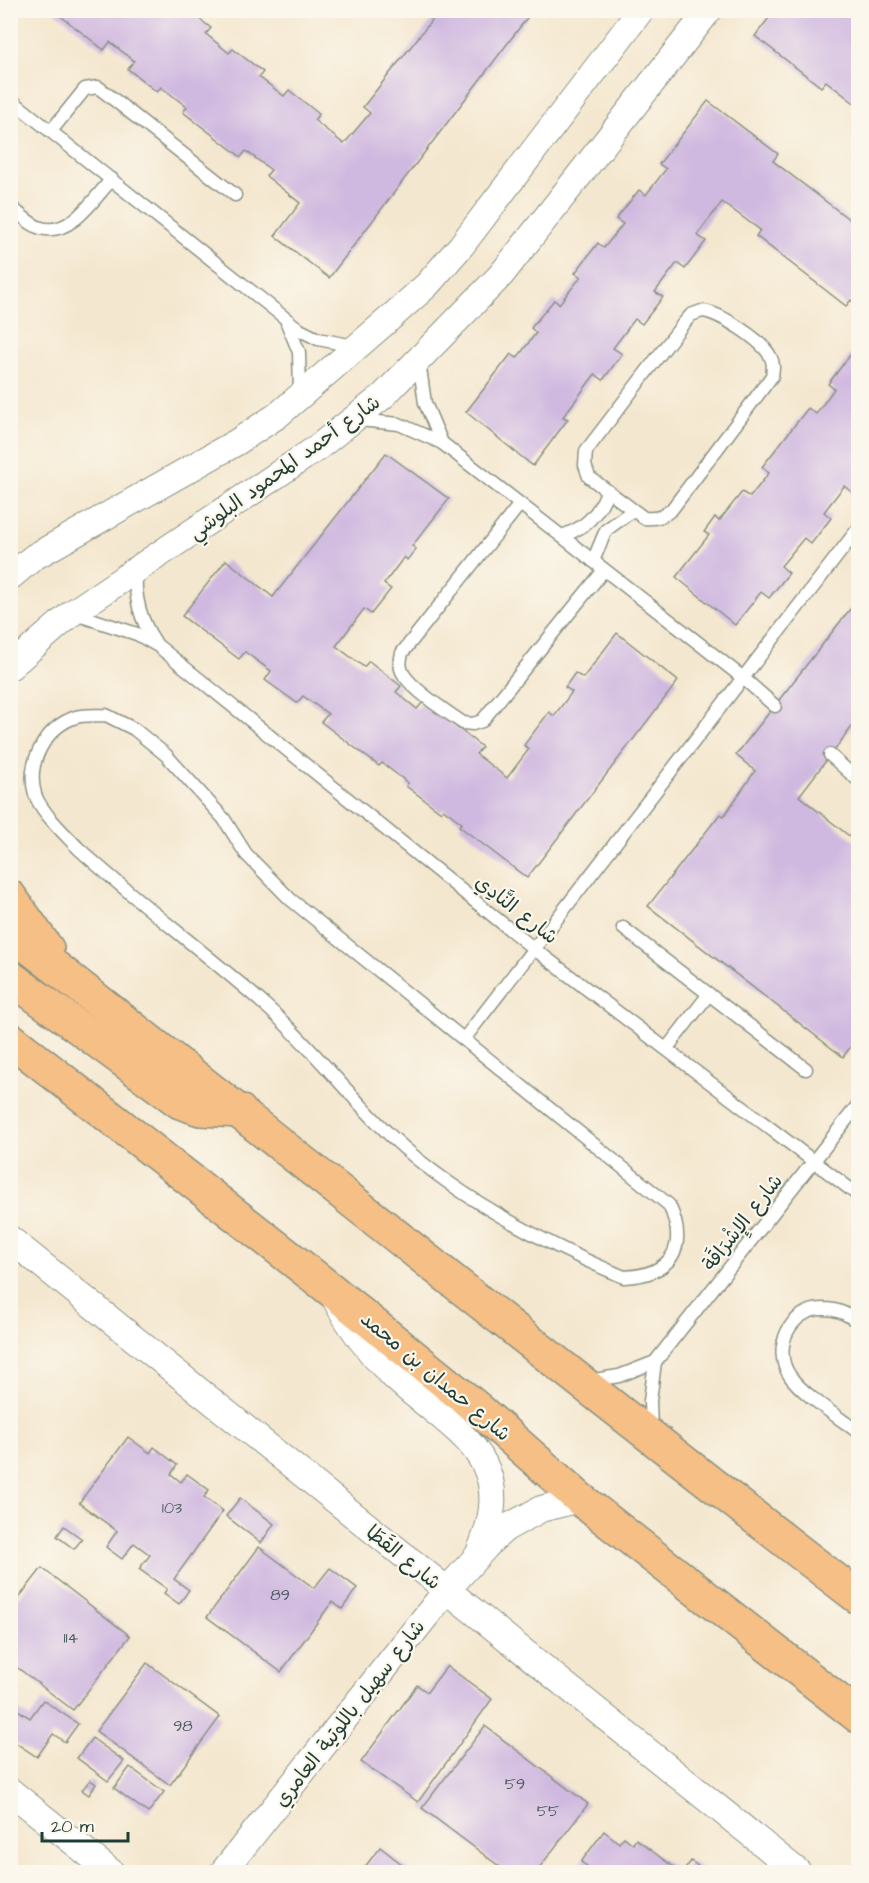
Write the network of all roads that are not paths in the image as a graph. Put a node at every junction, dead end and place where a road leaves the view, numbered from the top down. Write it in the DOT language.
graph roads {
  1 [pos="641,10"];
  2 [pos="709,10"];
  3 [pos="10,99"];
  4 [pos="51,130"];
  5 [pos="112,179"];
  6 [pos="235,195"];
  7 [pos="10,206"];
  8 [pos="283,316"];
  9 [pos="358,346"];
  10 [pos="419,361"];
  11 [pos="300,396"];
  12 [pos="352,420"];
  13 [pos="442,443"];
  14 [pos="607,492"];
  15 [pos="520,504"];
  16 [pos="632,511"];
  17 [pos="858,530"];
  18 [pos="561,536"];
  19 [pos="593,561"];
  20 [pos="604,570"];
  21 [pos="136,571"];
  22 [pos="10,578"];
  23 [pos="72,614"];
  24 [pos="158,646"];
  25 [pos="10,667"];
  26 [pos="742,677"];
  27 [pos="774,706"];
  28 [pos="830,755"];
  29 [pos="858,777"];
  30 [pos="10,897"];
  31 [pos="623,928"];
  32 [pos="10,932"];
  33 [pos="533,948"];
  34 [pos="65,975"];
  35 [pos="10,977"];
  36 [pos="709,994"];
  37 [pos="10,1039"];
  38 [pos="464,1039"];
  39 [pos="667,1048"];
  40 [pos="806,1069"];
  41 [pos="858,1105"];
  42 [pos="240,1111"];
  43 [pos="815,1161"];
  44 [pos="858,1195"];
  45 [pos="10,1239"];
  46 [pos="330,1289"];
  47 [pos="858,1322"];
  48 [pos="655,1362"];
  49 [pos="580,1382"];
  50 [pos="858,1432"];
  51 [pos="652,1439"];
  52 [pos="580,1499"];
  53 [pos="477,1556"];
  54 [pos="446,1591"];
  55 [pos="858,1598"];
  56 [pos="858,1716"];
  57 [pos="10,1791"];
  58 [pos="111,1872"];
  59 [pos="223,1872"];
  60 [pos="798,1872"];
  1 -- 9 [label="street"];
  2 -- 10 [label="street, شارع أحمد المحمود البلوشي"];
  3 -- 4 [label="lane"];
  4 -- 5 [label="lane"];
  4 -- 6 [label="lane"];
  5 -- 7 [label="lane"];
  5 -- 8 [label="lane"];
  8 -- 9 [label="lane"];
  8 -- 11 [label="lane"];
  9 -- 11 [label="street"];
  10 -- 12 [label="street, شارع أحمد المحمود البلوشي"];
  10 -- 13 [label="lane"];
  11 -- 22 [label="street"];
  12 -- 13 [label="lane"];
  12 -- 21 [label="street, شارع أحمد المحمود البلوشي"];
  13 -- 15 [label="lane"];
  14 -- 16 [label="lane"];
  14 -- 16 [label="lane"];
  14 -- 18 [label="lane"];
  15 -- 18 [label="lane"];
  15 -- 20 [label="lane"];
  16 -- 19 [label="lane"];
  17 -- 26 [label="lane"];
  18 -- 19 [label="lane"];
  19 -- 20 [label="lane"];
  20 -- 26 [label="lane"];
  21 -- 23 [label="street, شارع أحمد المحمود البلوشي"];
  21 -- 24 [label="lane, شارع النَّادِي"];
  23 -- 24 [label="lane, شارع النَّادِي"];
  23 -- 25 [label="street, شارع أحمد المحمود البلوشي"];
  24 -- 33 [label="lane, شارع النَّادِي"];
  26 -- 27 [label="lane"];
  26 -- 33 [label="lane"];
  28 -- 29 [label="lane"];
  30 -- 34 [label="main road"];
  31 -- 36 [label="lane"];
  32 -- 34 [label="main road"];
  33 -- 38 [label="lane"];
  33 -- 39 [label="lane, شارع النَّادِي"];
  34 -- 42 [label="main road"];
  35 -- 42 [label="main road"];
  36 -- 39 [label="lane"];
  36 -- 40 [label="lane"];
  37 -- 46 [label="main road, شارع حمدان بن محمد"];
  38 -- 38 [label="lane"];
  39 -- 43 [label="lane, شارع النَّادِي"];
  41 -- 43 [label="lane, شارع الإِشْرَاقَة"];
  42 -- 49 [label="main road"];
  43 -- 44 [label="lane, شارع النَّادِي"];
  43 -- 48 [label="lane, شارع الإِشْرَاقَة"];
  45 -- 54 [label="street, شارع القَطَا"];
  46 -- 52 [label="main road, شارع حمدان بن محمد"];
  46 -- 53 [label="street, شارع سهيل باللوتية العامري"];
  47 -- 50 [label="lane"];
  48 -- 49 [label="lane"];
  48 -- 51 [label="lane"];
  49 -- 51 [label="main road"];
  51 -- 55 [label="main road"];
  52 -- 53 [label="street, شارع سهيل باللوتية العامري"];
  52 -- 56 [label="main road, شارع حمدان بن محمد"];
  53 -- 54 [label="street, شارع سهيل باللوتية العامري"];
  54 -- 59 [label="street, شارع سهيل باللوتية العامري"];
  54 -- 60 [label="street, شارع القَطَا"];
  57 -- 58 [label="street"];
}
